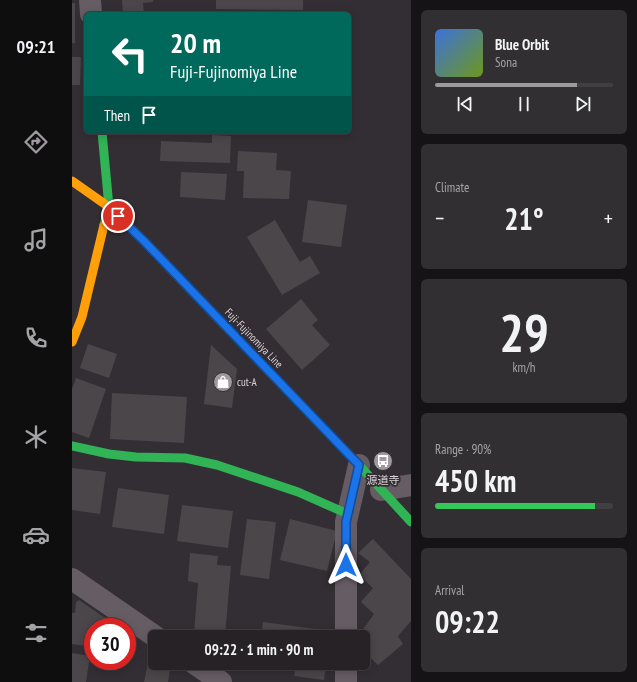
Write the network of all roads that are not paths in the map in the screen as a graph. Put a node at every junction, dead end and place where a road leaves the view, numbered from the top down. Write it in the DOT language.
graph roads {
  1 [pos="90,0"];
  2 [pos="91,12"];
  3 [pos="102,134"];
  4 [pos="72,181"];
  5 [pos="109,207"];
  6 [pos="72,342"];
  7 [pos="72,446"];
  8 [pos="359,465"];
  9 [pos="411,485"];
  10 [pos="381,490"];
  11 [pos="348,514"];
  12 [pos="411,522"];
  13 [pos="72,579"];
  14 [pos="346,630"];
  15 [pos="148,631"];
  16 [pos="204,670"];
  17 [pos="346,670"];
  18 [pos="221,682"];
  19 [pos="346,682"];
  1 -- 2 [label="street"];
  3 -- 5 [label="street"];
  4 -- 5 [label="street, Fuji-Fujinomiya Line"];
  5 -- 6 [label="street"];
  5 -- 8 [label="street, Fuji-Fujinomiya Line"];
  7 -- 11 [label="street"];
  8 -- 10 [label="street, Fuji-Fujinomiya Line"];
  8 -- 11 [label="street"];
  9 -- 10 [label="street"];
  10 -- 12 [label="street, Fuji-Fujinomiya Line"];
  11 -- 14 [label="street"];
  13 -- 15 [label="street"];
  16 -- 18 [label="street"];
  17 -- 19 [label="street"];
}
